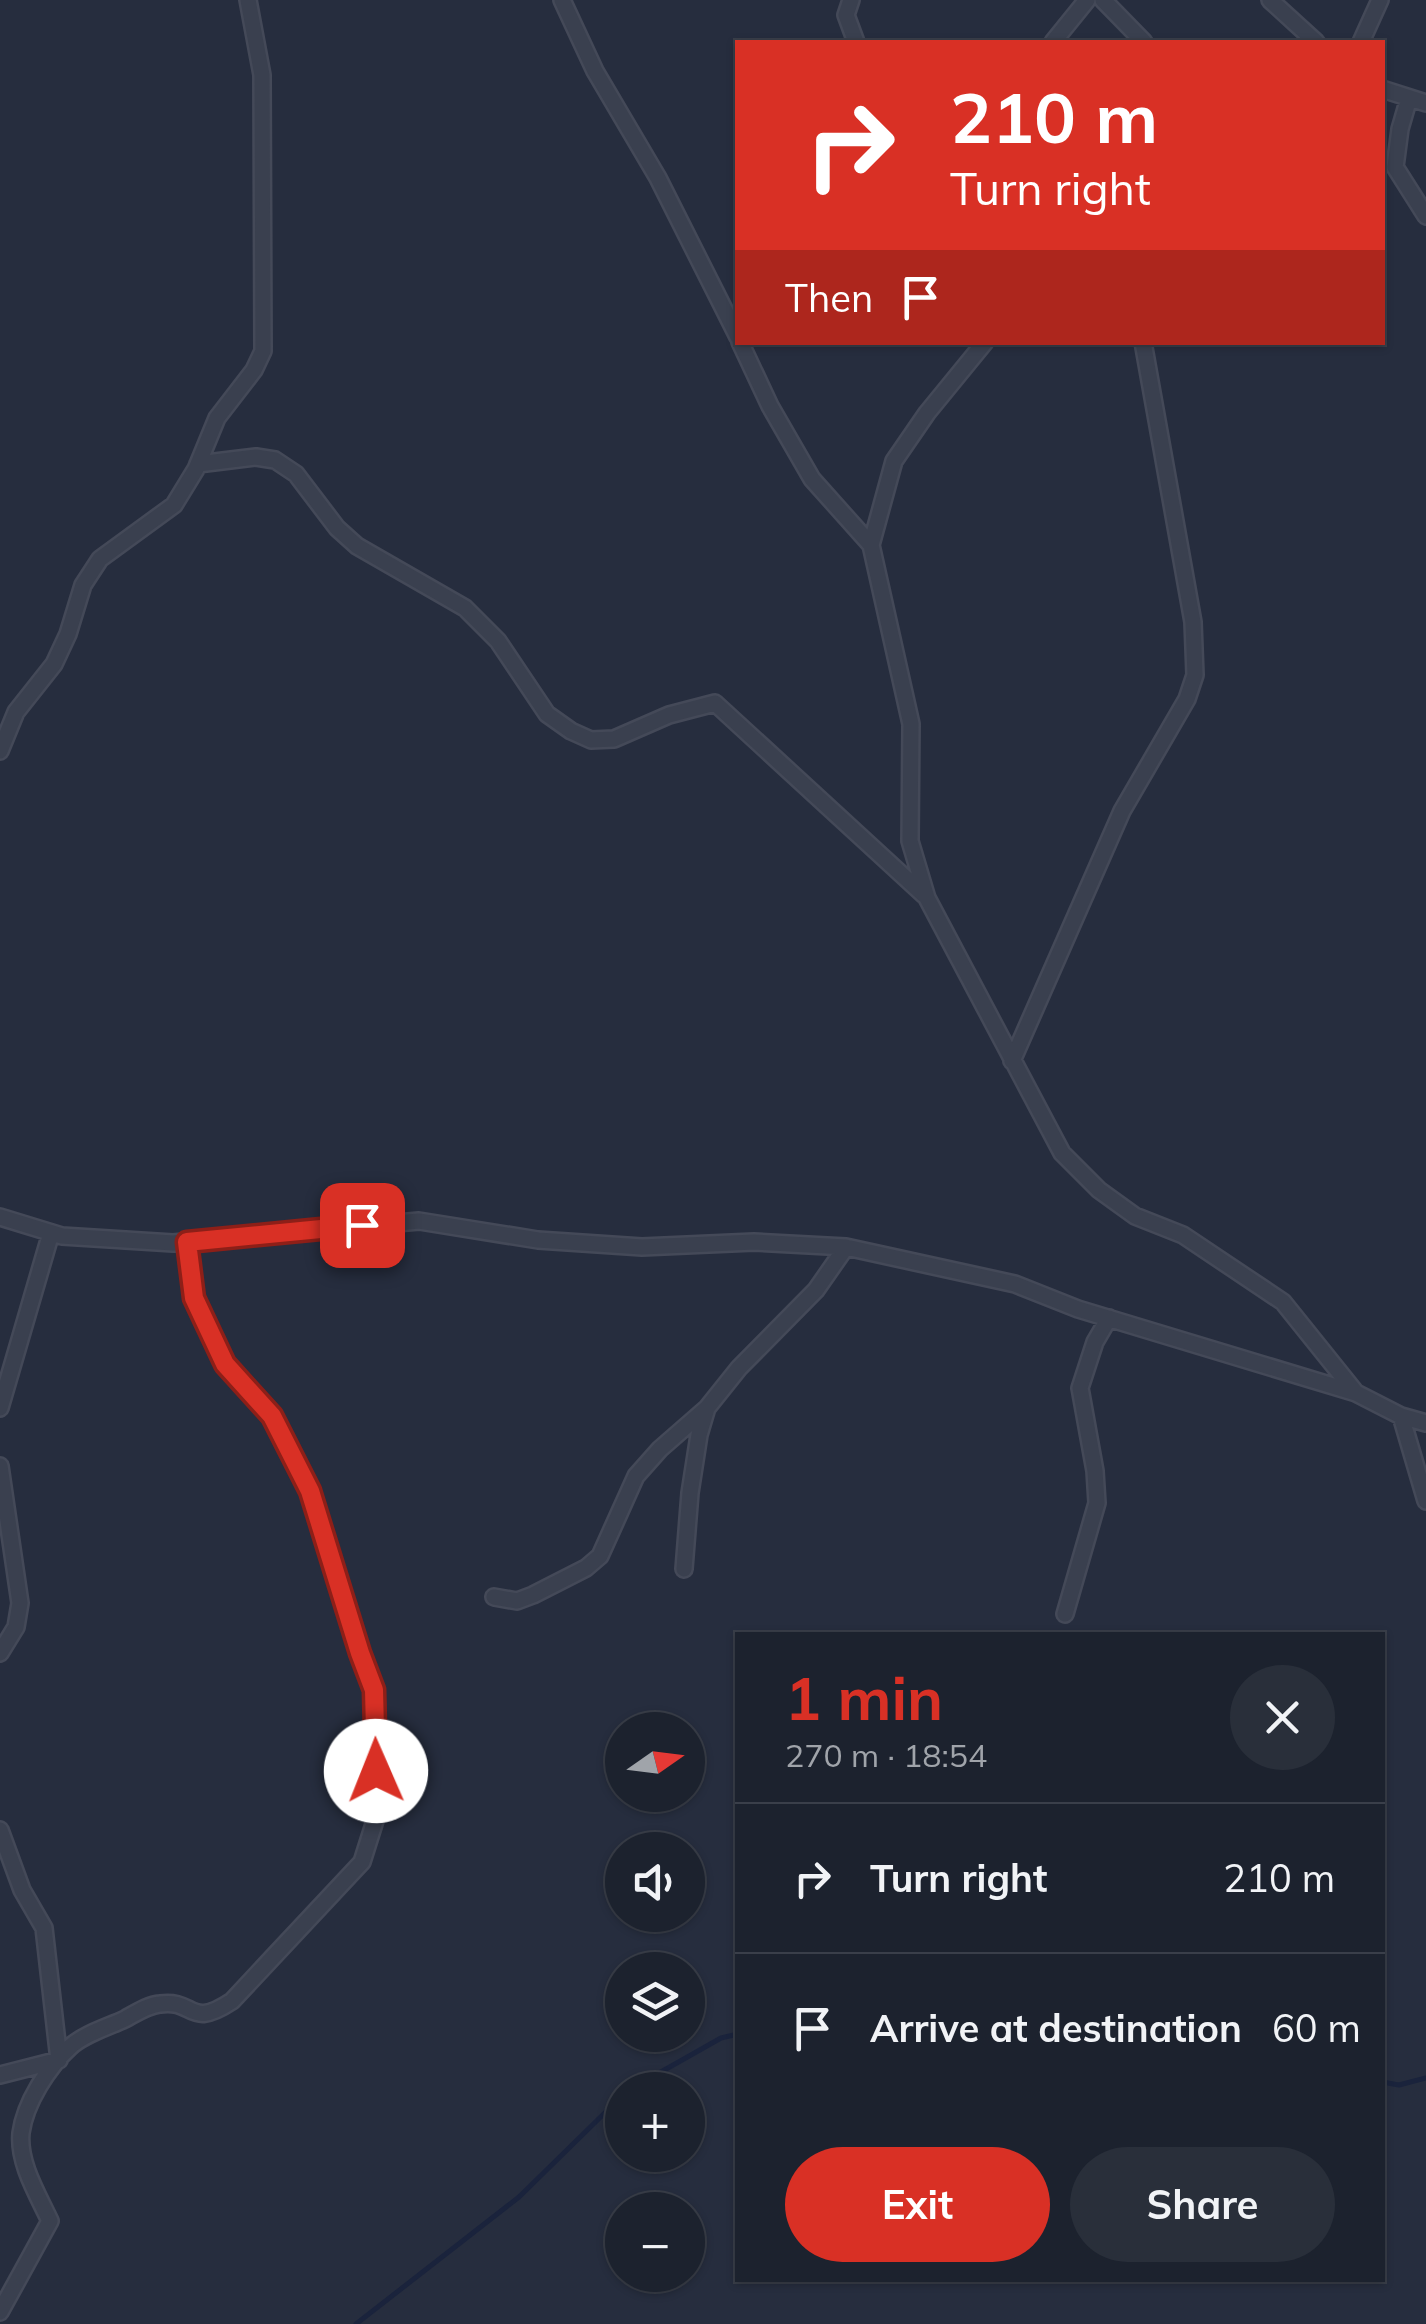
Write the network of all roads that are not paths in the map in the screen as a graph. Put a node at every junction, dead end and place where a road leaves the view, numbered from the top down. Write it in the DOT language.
graph roads {
  1 [pos="248,0"];
  2 [pos="562,0"];
  3 [pos="851,0"];
  4 [pos="1087,0"];
  5 [pos="1103,0"];
  6 [pos="1270,0"];
  7 [pos="1380,0"];
  8 [pos="855,40"];
  9 [pos="1055,40"];
  10 [pos="1142,40"];
  11 [pos="1314,40"];
  12 [pos="1362,40"];
  13 [pos="1385,90"];
  14 [pos="1410,98"];
  15 [pos="1426,104"];
  16 [pos="1426,216"];
  17 [pos="735,332"];
  18 [pos="741,345"];
  19 [pos="981,345"];
  20 [pos="1143,345"];
  21 [pos="198,464"];
  22 [pos="871,545"];
  23 [pos="0,752"];
  24 [pos="927,898"];
  25 [pos="1012,1062"];
  26 [pos="0,1217"];
  27 [pos="51,1233"];
  28 [pos="187,1242"];
  29 [pos="846,1247"];
  30 [pos="1108,1318"];
  31 [pos="1356,1392"];
  32 [pos="1,1399"];
  33 [pos="706,1408"];
  34 [pos="1401,1416"];
  35 [pos="1426,1424"];
  36 [pos="0,1466"];
  37 [pos="1426,1501"];
  38 [pos="684,1569"];
  39 [pos="494,1597"];
  40 [pos="1066,1614"];
  41 [pos="0,1653"];
  42 [pos="0,1830"];
  43 [pos="58,2060"];
  44 [pos="0,2075"];
  45 [pos="0,2312"];
  1 -- 21 [label="street"];
  2 -- 17 [label="street"];
  3 -- 8 [label="street"];
  4 -- 9 [label="street"];
  5 -- 10 [label="street"];
  6 -- 11 [label="street"];
  7 -- 12 [label="street"];
  13 -- 14 [label="street"];
  14 -- 15 [label="street"];
  14 -- 16 [label="street"];
  18 -- 22 [label="street"];
  19 -- 22 [label="street"];
  20 -- 25 [label="street"];
  21 -- 23 [label="street"];
  21 -- 24 [label="street"];
  22 -- 24 [label="street"];
  24 -- 25 [label="street"];
  25 -- 31 [label="street"];
  26 -- 27 [label="street"];
  27 -- 28 [label="street"];
  27 -- 32 [label="street"];
  28 -- 29 [label="street"];
  28 -- 43 [label="street"];
  29 -- 30 [label="street"];
  29 -- 33 [label="street"];
  30 -- 31 [label="street"];
  30 -- 40 [label="street"];
  31 -- 34 [label="street"];
  33 -- 38 [label="street"];
  33 -- 39 [label="street"];
  34 -- 35 [label="street"];
  34 -- 37 [label="street"];
  36 -- 41 [label="street"];
  42 -- 43 [label="street"];
  43 -- 44 [label="street"];
  43 -- 45 [label="street"];
}
